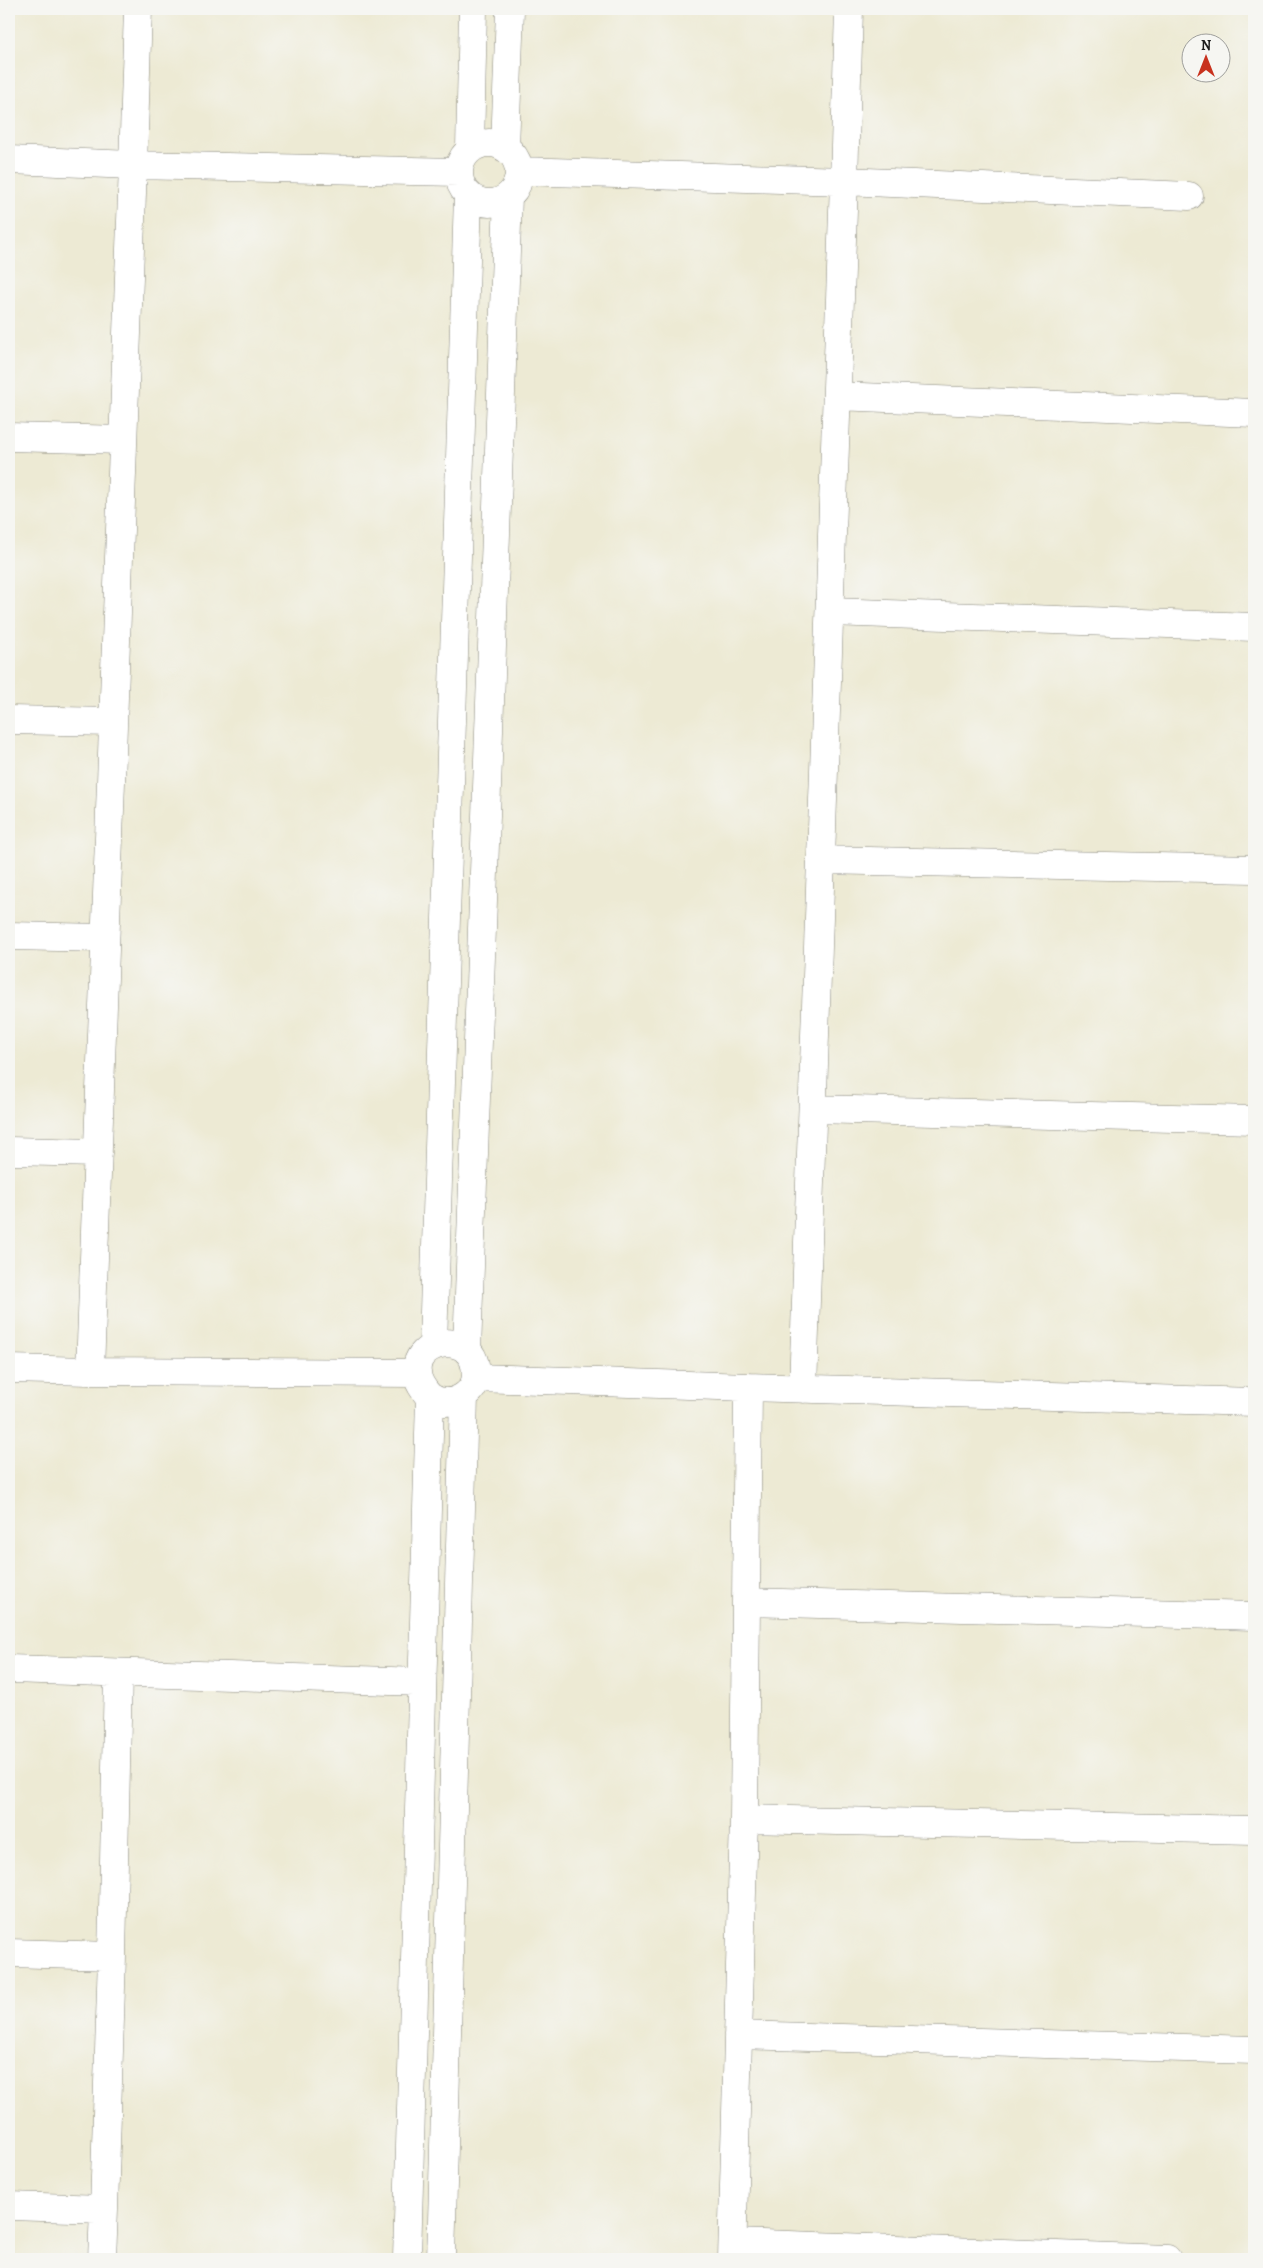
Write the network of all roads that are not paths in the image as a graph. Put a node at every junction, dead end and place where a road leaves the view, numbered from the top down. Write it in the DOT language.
graph roads {
  1 [pos="138,9"];
  2 [pos="473,9"];
  3 [pos="510,9"];
  4 [pos="849,9"];
  5 [pos="505,148"];
  6 [pos="9,160"];
  7 [pos="133,165"];
  8 [pos="519,171"];
  9 [pos="465,172"];
  10 [pos="844,181"];
  11 [pos="508,196"];
  12 [pos="1189,196"];
  13 [pos="837,396"];
  14 [pos="1254,413"];
  15 [pos="9,437"];
  16 [pos="123,440"];
  17 [pos="830,612"];
  18 [pos="1254,626"];
  19 [pos="9,720"];
  20 [pos="113,722"];
  21 [pos="821,860"];
  22 [pos="1254,869"];
  23 [pos="9,936"];
  24 [pos="105,938"];
  25 [pos="813,1109"];
  26 [pos="1254,1120"];
  27 [pos="9,1151"];
  28 [pos="98,1153"];
  29 [pos="433,1345"];
  30 [pos="467,1350"];
  31 [pos="9,1369"];
  32 [pos="90,1371"];
  33 [pos="416,1373"];
  34 [pos="470,1387"];
  35 [pos="748,1387"];
  36 [pos="803,1389"];
  37 [pos="430,1397"];
  38 [pos="1254,1402"];
  39 [pos="746,1602"];
  40 [pos="1254,1616"];
  41 [pos="9,1669"];
  42 [pos="118,1673"];
  43 [pos="422,1682"];
  44 [pos="744,1819"];
  45 [pos="1254,1830"];
  46 [pos="9,1952"];
  47 [pos="112,1956"];
  48 [pos="738,2035"];
  49 [pos="1254,2050"];
  50 [pos="9,2206"];
  51 [pos="104,2209"];
  52 [pos="732,2251"];
  53 [pos="102,2259"];
  54 [pos="407,2259"];
  55 [pos="441,2259"];
  56 [pos="1167,2259"];
  1 -- 7 [label="street"];
  2 -- 9 [label="street"];
  3 -- 5 [label="street"];
  4 -- 10 [label="street"];
  5 -- 8 [label="street"];
  5 -- 9 [label="street"];
  6 -- 7 [label="street"];
  7 -- 9 [label="street"];
  7 -- 16 [label="street"];
  8 -- 10 [label="street"];
  8 -- 11 [label="street"];
  9 -- 11 [label="street"];
  9 -- 29 [label="street"];
  10 -- 12 [label="street"];
  10 -- 13 [label="street"];
  11 -- 30 [label="street"];
  13 -- 14 [label="street"];
  13 -- 17 [label="street"];
  15 -- 16 [label="street"];
  16 -- 20 [label="street"];
  17 -- 18 [label="street"];
  17 -- 21 [label="street"];
  19 -- 20 [label="street"];
  20 -- 24 [label="street"];
  21 -- 22 [label="street"];
  21 -- 25 [label="street"];
  23 -- 24 [label="street"];
  24 -- 28 [label="street"];
  25 -- 26 [label="street"];
  25 -- 36 [label="street"];
  27 -- 28 [label="street"];
  28 -- 32 [label="street"];
  29 -- 30 [label="street"];
  29 -- 33 [label="street"];
  30 -- 34 [label="street"];
  31 -- 32 [label="street"];
  32 -- 33 [label="street"];
  33 -- 37 [label="street"];
  34 -- 35 [label="street"];
  34 -- 37 [label="street"];
  34 -- 55 [label="street"];
  35 -- 36 [label="street"];
  35 -- 39 [label="street"];
  36 -- 38 [label="street"];
  37 -- 43 [label="street"];
  39 -- 40 [label="street"];
  39 -- 44 [label="street"];
  41 -- 42 [label="street"];
  42 -- 43 [label="street"];
  42 -- 47 [label="street"];
  43 -- 54 [label="street"];
  44 -- 45 [label="street"];
  44 -- 48 [label="street"];
  46 -- 47 [label="street"];
  47 -- 51 [label="street"];
  48 -- 49 [label="street"];
  48 -- 52 [label="street"];
  50 -- 51 [label="street"];
  51 -- 53 [label="street"];
  52 -- 56 [label="street"];
}
